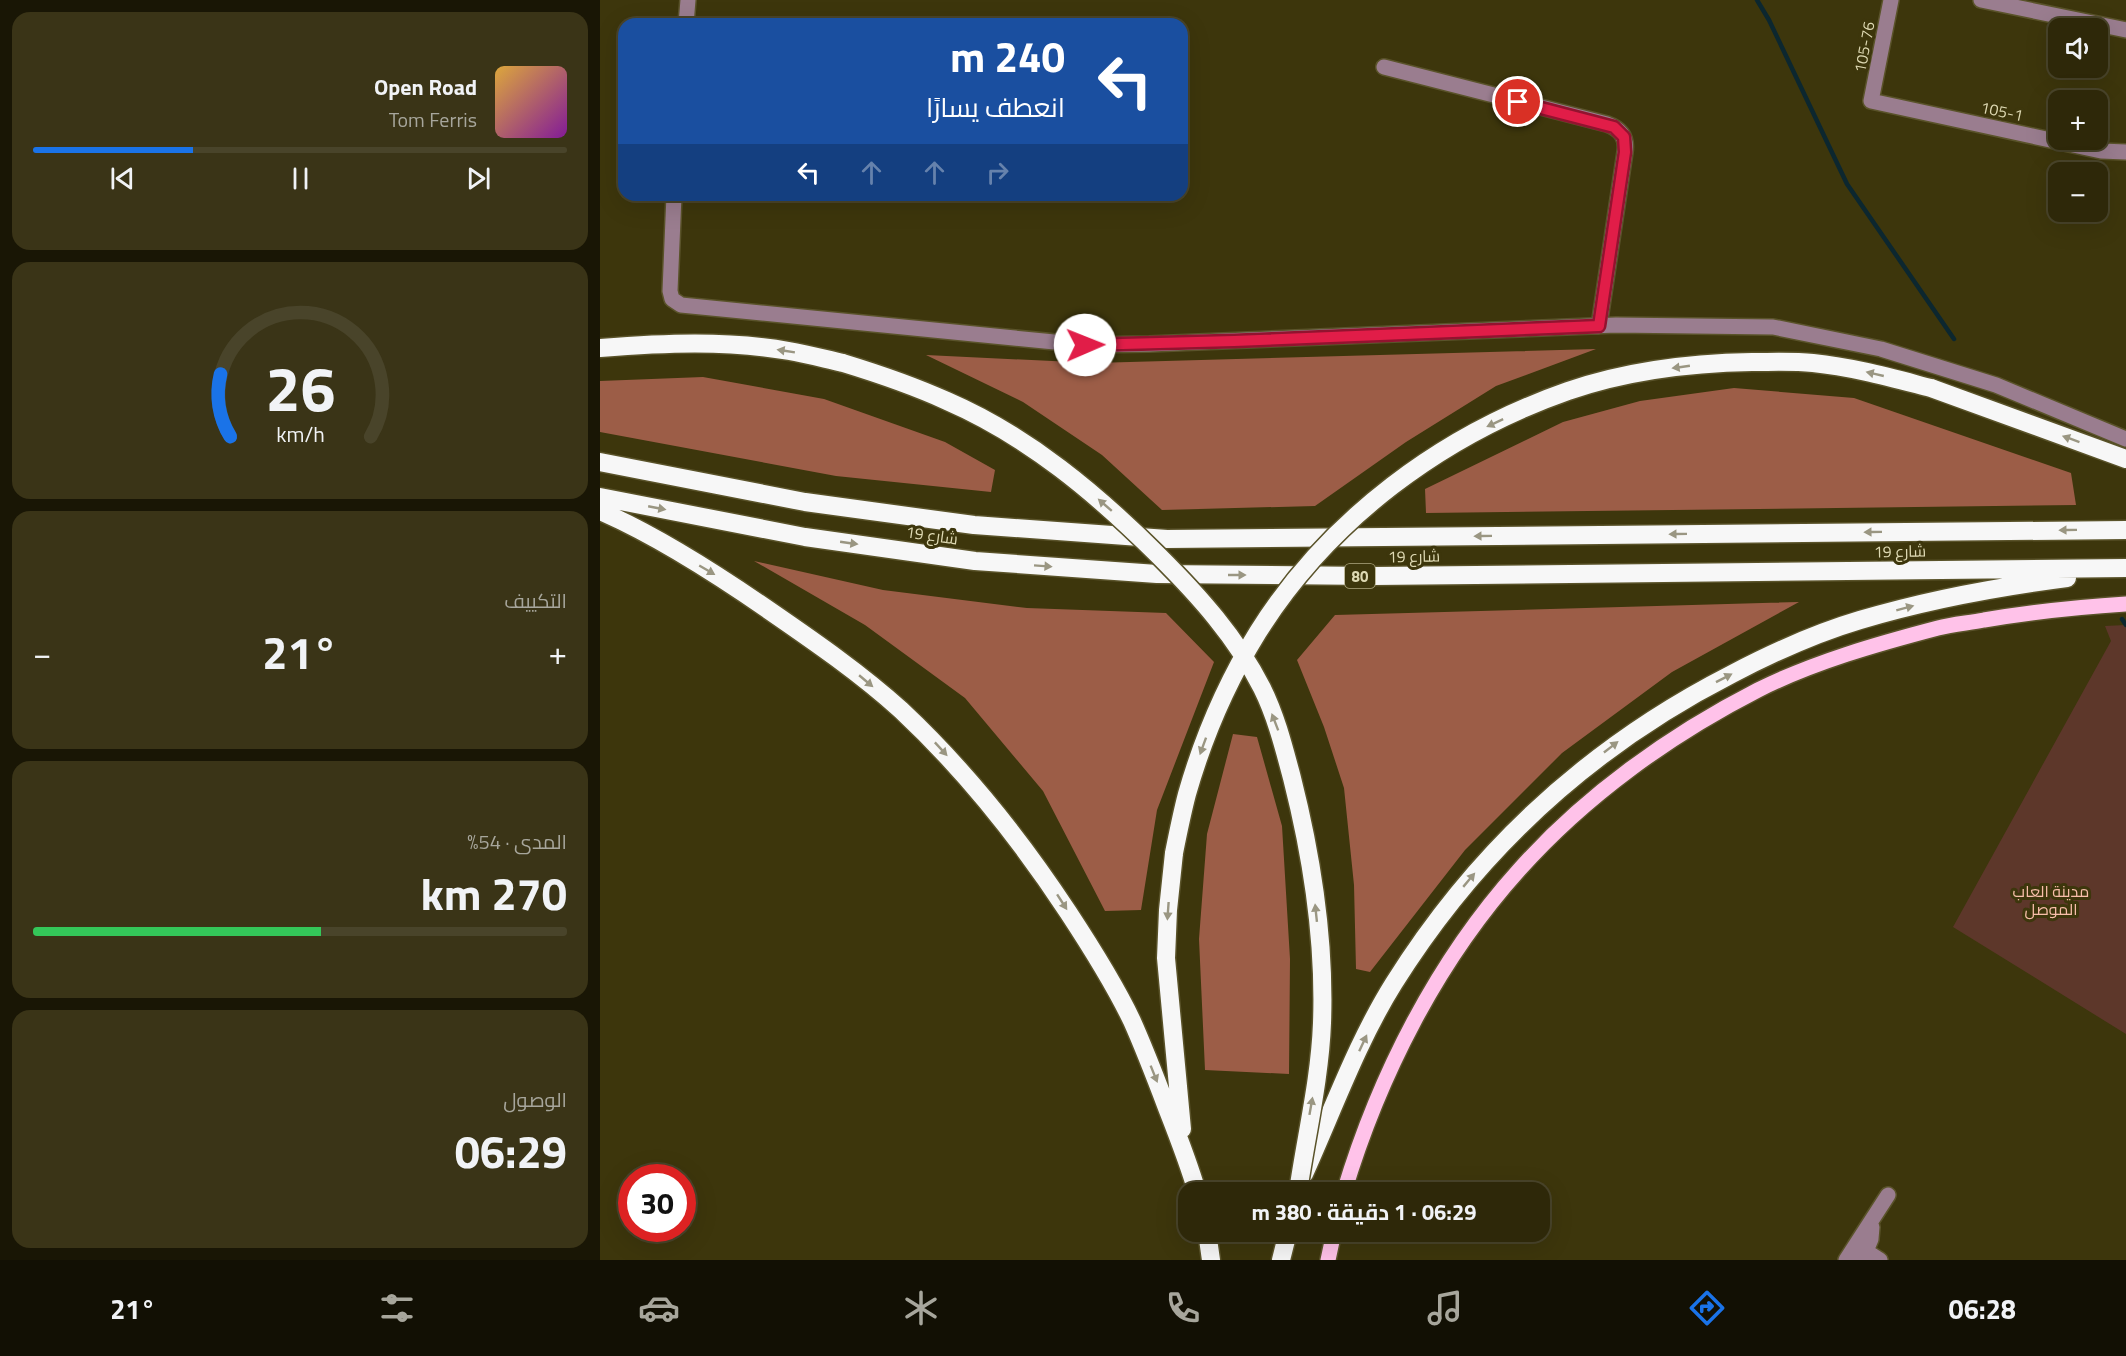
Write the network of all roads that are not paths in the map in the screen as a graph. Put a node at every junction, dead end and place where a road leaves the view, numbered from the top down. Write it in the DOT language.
graph roads {
  1 [pos="688,0"];
  2 [pos="1891,0"];
  3 [pos="1981,0"];
  4 [pos="686,18"];
  5 [pos="2126,30"];
  6 [pos="1383,67"];
  7 [pos="1871,101"];
  8 [pos="2126,152"];
  9 [pos="674,201"];
  10 [pos="1599,326"];
  11 [pos="600,348"];
  12 [pos="2126,439"];
  13 [pos="2126,459"];
  14 [pos="600,462"];
  15 [pos="600,497"];
  16 [pos="600,512"];
  17 [pos="2126,530"];
  18 [pos="2126,569"];
  19 [pos="2126,604"];
  20 [pos="1184,1149"];
  21 [pos="1194,1182"];
  22 [pos="1299,1182"];
  23 [pos="1301,1182"];
  24 [pos="1347,1182"];
  25 [pos="1888,1195"];
  26 [pos="1208,1242"];
  27 [pos="1286,1242"];
  28 [pos="1332,1242"];
  29 [pos="1860,1252"];
  30 [pos="1211,1260"];
  31 [pos="1281,1260"];
  32 [pos="1328,1260"];
  33 [pos="1846,1260"];
  34 [pos="1880,1260"];
  1 -- 4 [label="street"];
  2 -- 7 [label="street, 105-76"];
  3 -- 5 [label="street"];
  6 -- 10 [label="street"];
  7 -- 8 [label="street, 105-1"];
  9 -- 10 [label="street"];
  10 -- 12 [label="street"];
  22 -- 11 [label="highway, one-way, bridge"];
  13 -- 20 [label="highway, one-way, bridge"];
  17 -- 14 [label="highway, شارع 19, one-way"];
  15 -- 18 [label="highway, شارع 19 / 80, one-way"];
  16 -- 20 [label="highway, one-way"];
  23 -- 18 [label="highway, one-way, bridge"];
  19 -- 24 [label="main road"];
  20 -- 21 [label="highway"];
  25 -- 29 [label="street"];
  26 -- 30 [label="highway"];
  27 -- 31 [label="highway"];
  28 -- 32 [label="main road"];
  29 -- 33 [label="street"];
  29 -- 34 [label="street"];
}
